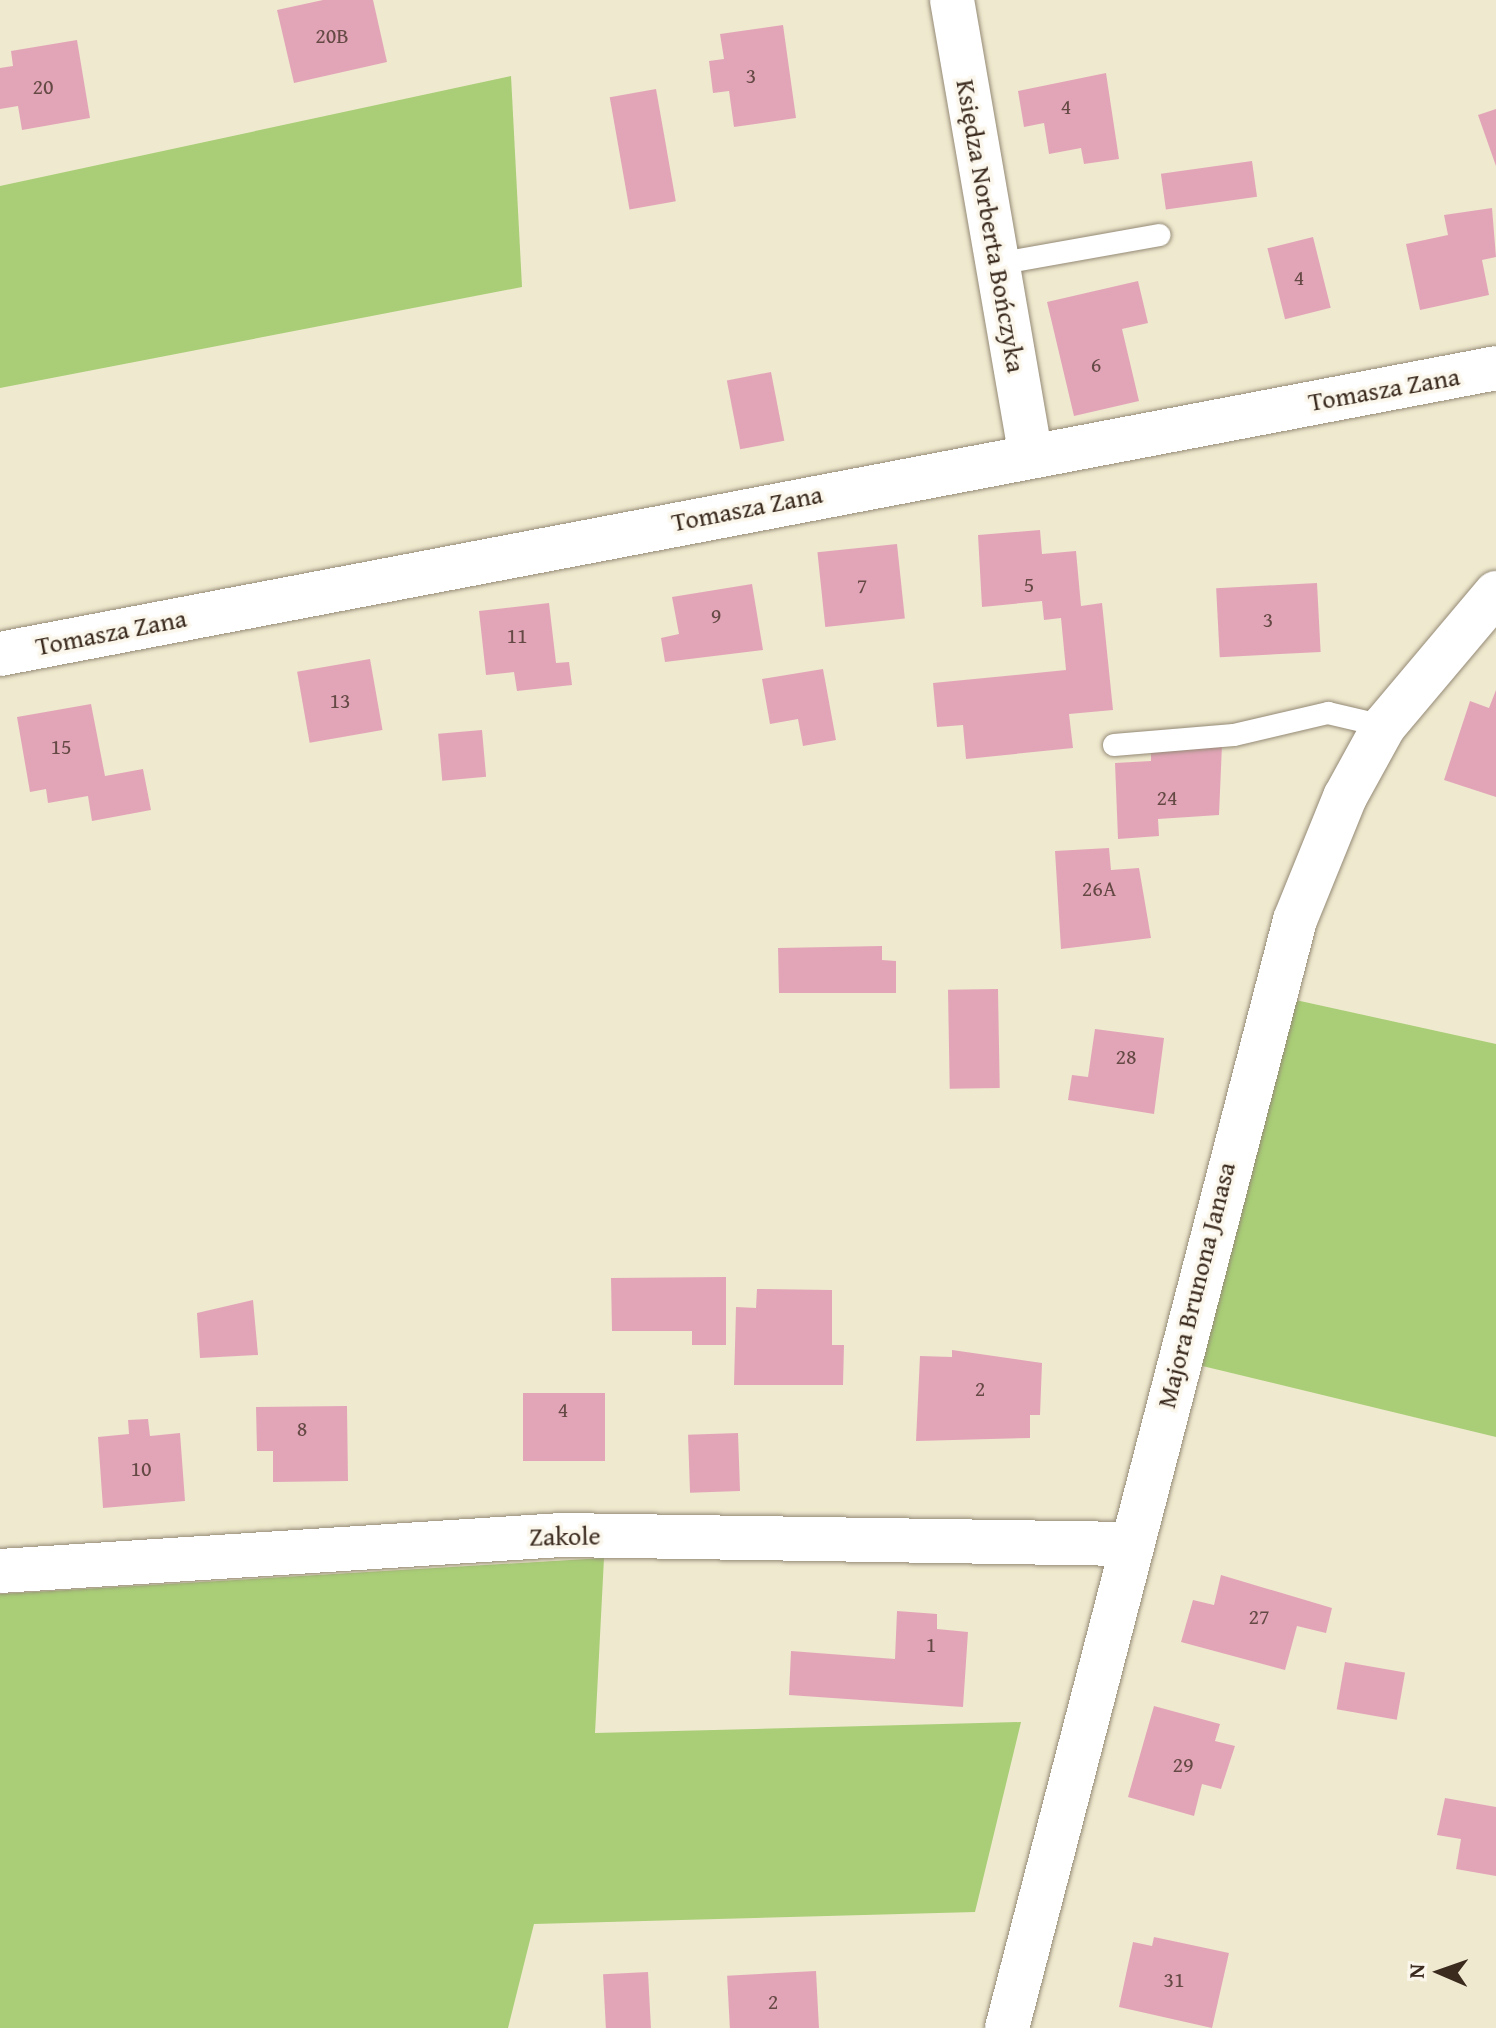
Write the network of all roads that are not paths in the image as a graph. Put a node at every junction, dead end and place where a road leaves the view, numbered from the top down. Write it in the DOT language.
graph roads {
  1 [pos="952,0"];
  2 [pos="1159,235"];
  3 [pos="997,264"];
  4 [pos="1496,368"];
  5 [pos="1030,453"];
  6 [pos="1496,593"];
  7 [pos="0,654"];
  8 [pos="1384,726"];
  9 [pos="1114,745"];
  10 [pos="1131,1544"];
  11 [pos="0,1571"];
  12 [pos="1007,2028"];
  1 -- 3 [label="street, Księdza Norberta Bończyka"];
  2 -- 3 [label="lane"];
  3 -- 5 [label="street, Księdza Norberta Bończyka"];
  4 -- 5 [label="street, Tomasza Zana"];
  5 -- 7 [label="street, Tomasza Zana"];
  6 -- 8 [label="street, Majora Brunona Janasa"];
  8 -- 9 [label="lane"];
  8 -- 10 [label="street, Majora Brunona Janasa"];
  10 -- 11 [label="street, Zakole"];
  10 -- 12 [label="street, Majora Brunona Janasa"];
}
